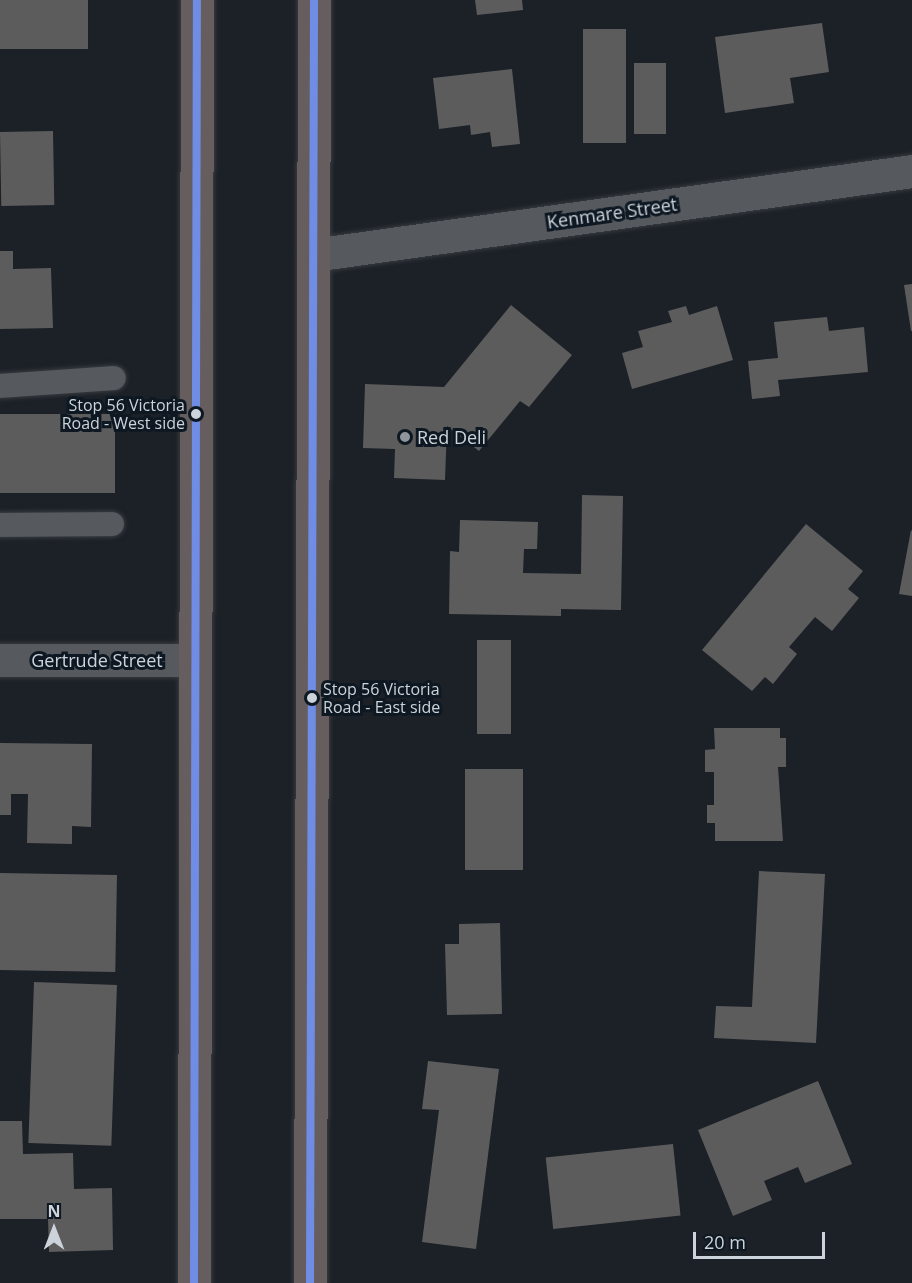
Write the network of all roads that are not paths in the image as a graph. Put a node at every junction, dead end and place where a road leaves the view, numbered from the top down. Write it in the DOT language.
graph roads {
  1 [pos="197,0"];
  2 [pos="314,0"];
  3 [pos="912,171"];
  4 [pos="313,255"];
  5 [pos="114,378"];
  6 [pos="0,386"];
  7 [pos="112,524"];
  8 [pos="0,525"];
  9 [pos="0,660"];
  10 [pos="194,660"];
  11 [pos="194,1283"];
  12 [pos="310,1283"];
  1 -- 10 [label="highway"];
  2 -- 4 [label="highway"];
  3 -- 4 [label="street, Kenmare Street"];
  4 -- 12 [label="highway"];
  5 -- 6 [label="lane"];
  7 -- 8 [label="lane"];
  9 -- 10 [label="street, Gertrude Street"];
  10 -- 11 [label="highway"];
}
